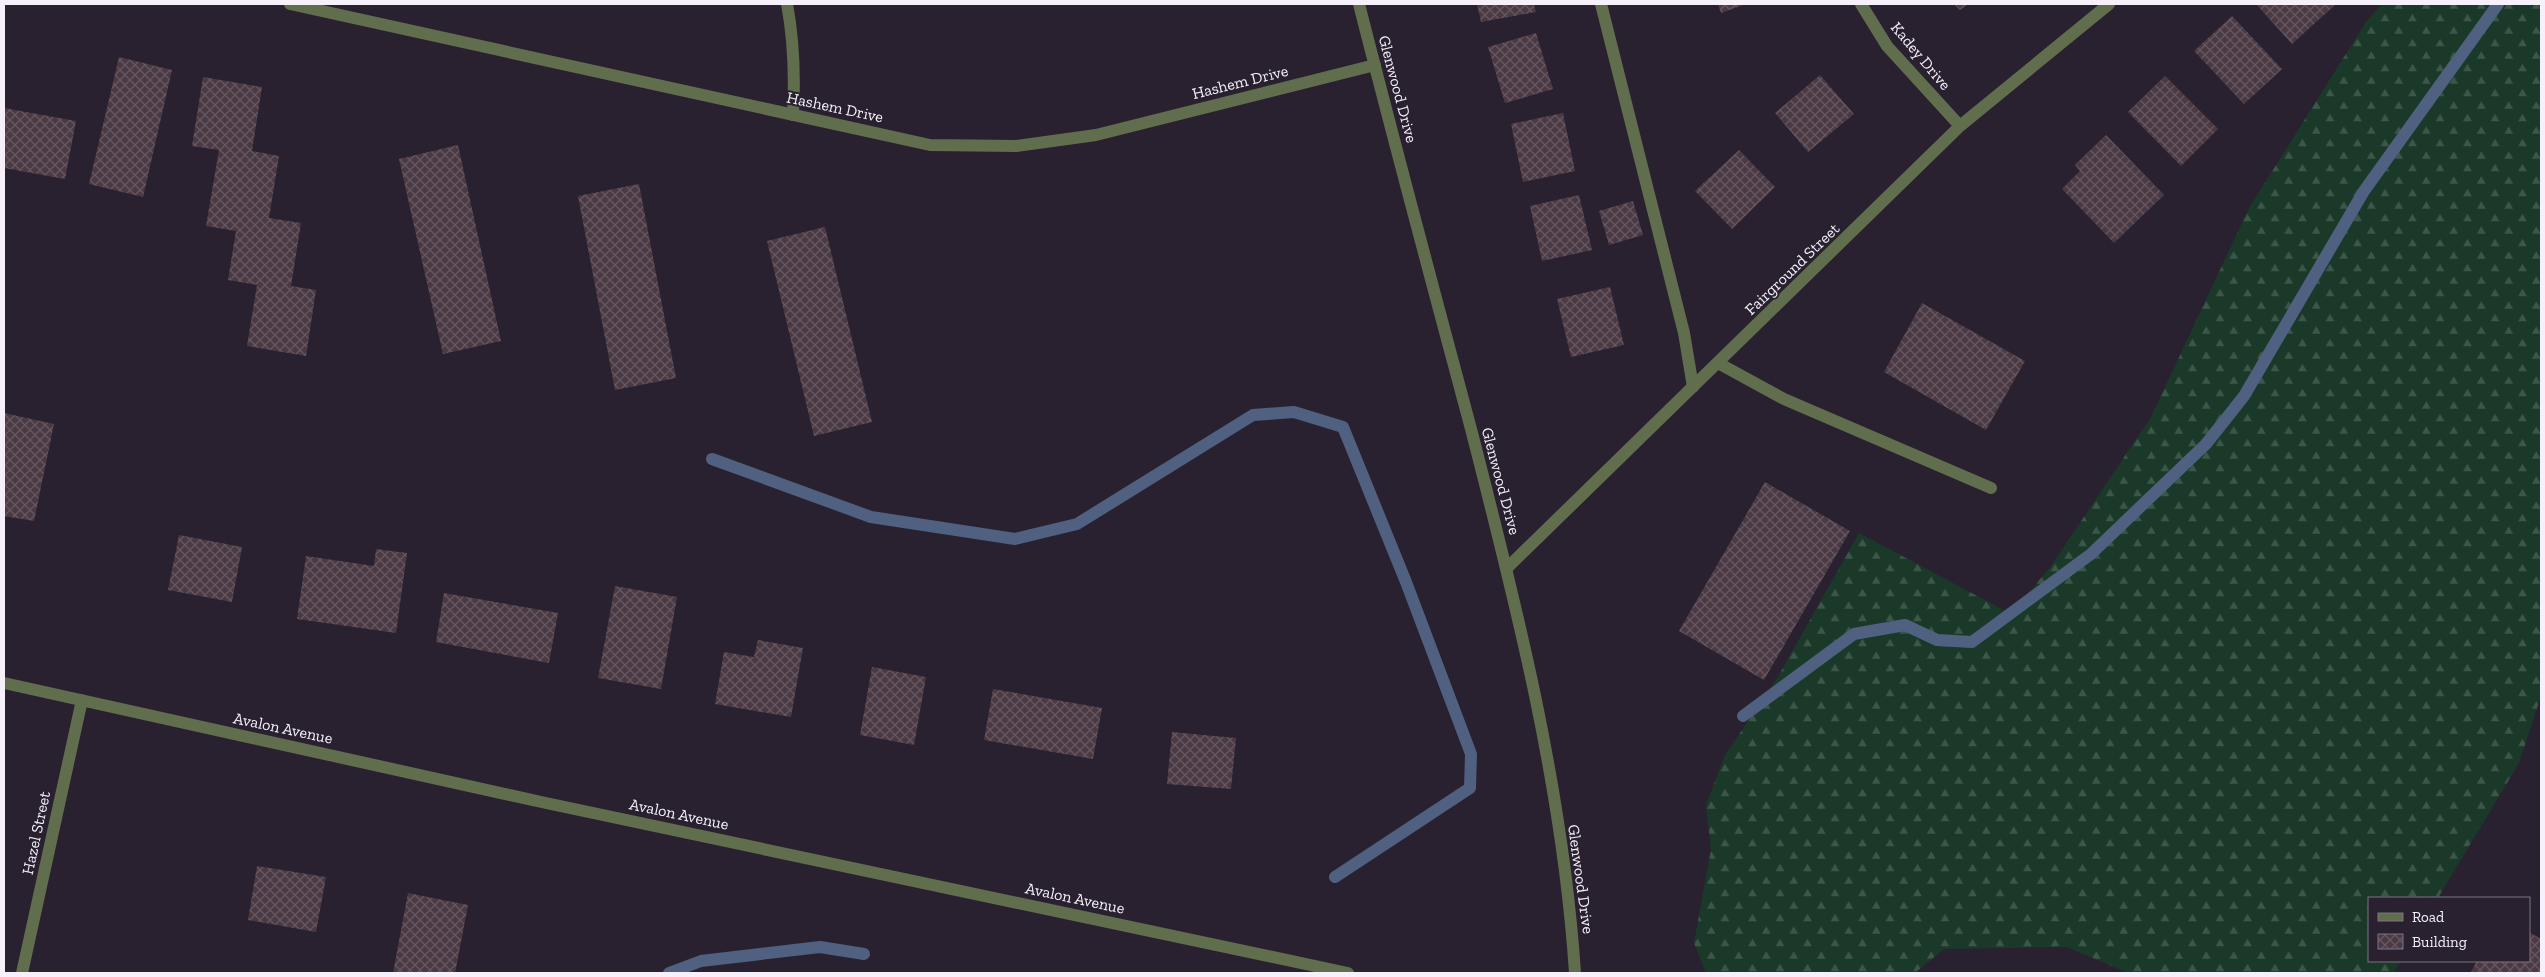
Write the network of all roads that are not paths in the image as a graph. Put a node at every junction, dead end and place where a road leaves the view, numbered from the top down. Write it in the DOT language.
graph roads {
  1 [pos="290,4"];
  2 [pos="787,4"];
  3 [pos="1359,4"];
  4 [pos="1602,4"];
  5 [pos="1861,4"];
  6 [pos="2108,4"];
  7 [pos="1375,65"];
  8 [pos="793,114"];
  9 [pos="1960,126"];
  10 [pos="1718,363"];
  11 [pos="1693,387"];
  12 [pos="1991,488"];
  13 [pos="1507,568"];
  14 [pos="4,683"];
  15 [pos="82,700"];
  16 [pos="22,973"];
  17 [pos="1348,973"];
  18 [pos="1575,973"];
  1 -- 8 [label="street, Hashem Drive"];
  2 -- 8 [label="street"];
  3 -- 7 [label="street, Glenwood Drive"];
  4 -- 11 [label="street"];
  5 -- 9 [label="street, Kadey Drive"];
  6 -- 9 [label="street, Fairground Street"];
  7 -- 8 [label="street, Hashem Drive"];
  7 -- 13 [label="street, Glenwood Drive"];
  9 -- 10 [label="street, Fairground Street"];
  10 -- 11 [label="street, Fairground Street"];
  10 -- 12 [label="street"];
  11 -- 13 [label="street, Fairground Street"];
  13 -- 18 [label="street, Glenwood Drive"];
  14 -- 15 [label="street, Avalon Avenue"];
  15 -- 16 [label="street, Hazel Street"];
  15 -- 17 [label="street, Avalon Avenue"];
}
